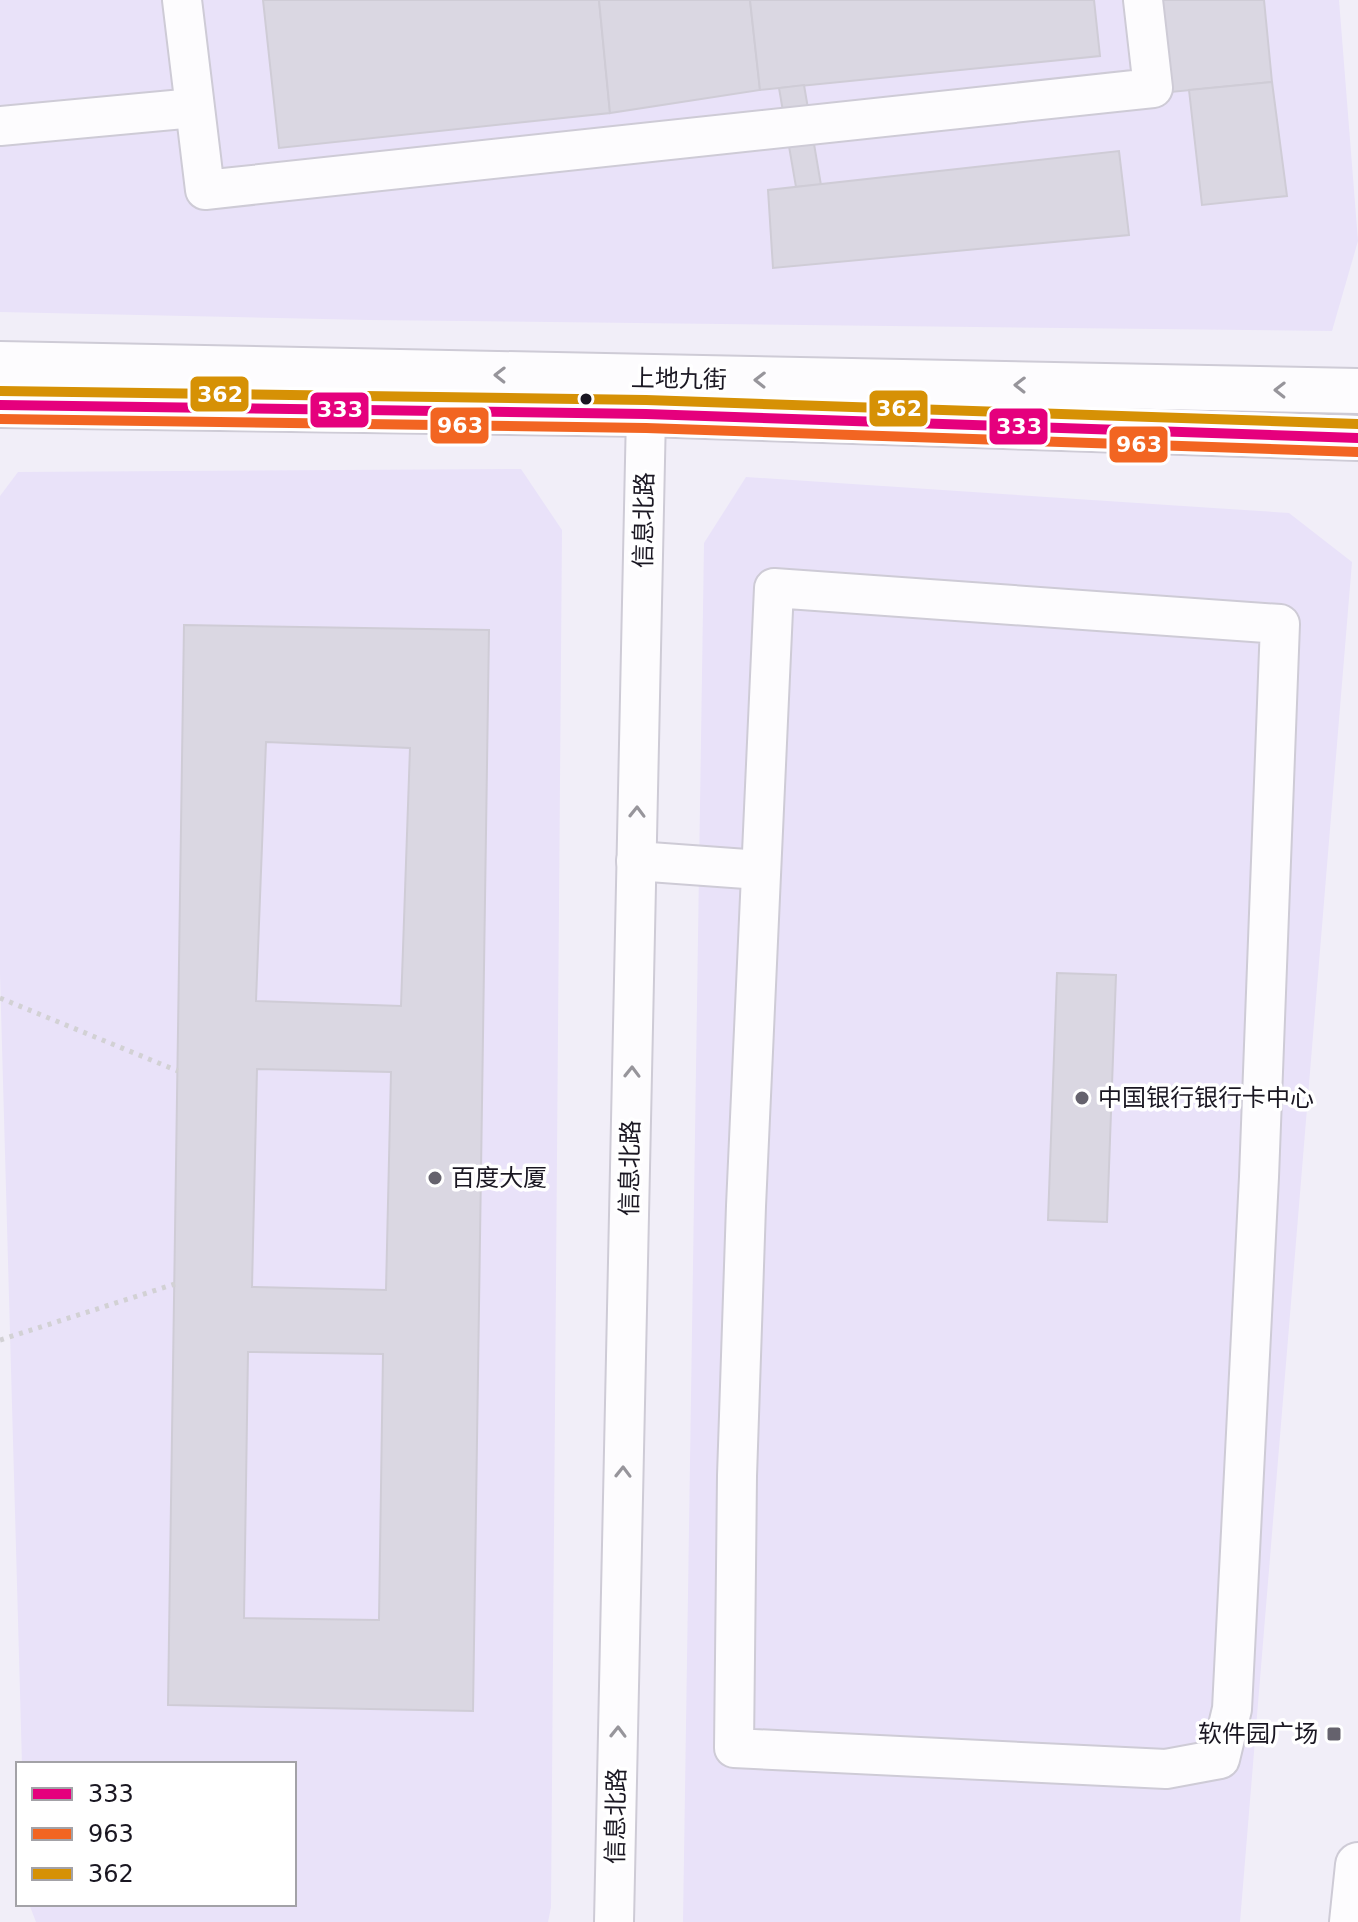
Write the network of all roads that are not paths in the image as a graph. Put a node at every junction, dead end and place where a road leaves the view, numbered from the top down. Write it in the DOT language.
graph roads {
  1 [pos="182,0"];
  2 [pos="1143,0"];
  3 [pos="194,108"];
  4 [pos="0,126"];
  5 [pos="0,364"];
  6 [pos="1358,391"];
  7 [pos="0,405"];
  8 [pos="646,414"];
  9 [pos="1358,438"];
  10 [pos="636,861"];
  11 [pos="760,870"];
  12 [pos="1358,1865"];
  13 [pos="614,1922"];
  14 [pos="1352,1922"];
  1 -- 3 [label="street"];
  2 -- 3 [label="street"];
  3 -- 4 [label="street"];
  6 -- 5 [label="main road, 上地九街, one-way"];
  7 -- 8 [label="main road, 上地九街"];
  8 -- 9 [label="main road, 上地九街"];
  10 -- 8 [label="street, 信息北路, one-way"];
  10 -- 11 [label="street"];
  13 -- 10 [label="street, 信息北路, one-way"];
  11 -- 11 [label="street"];
  12 -- 14 [label="main road"];
}
